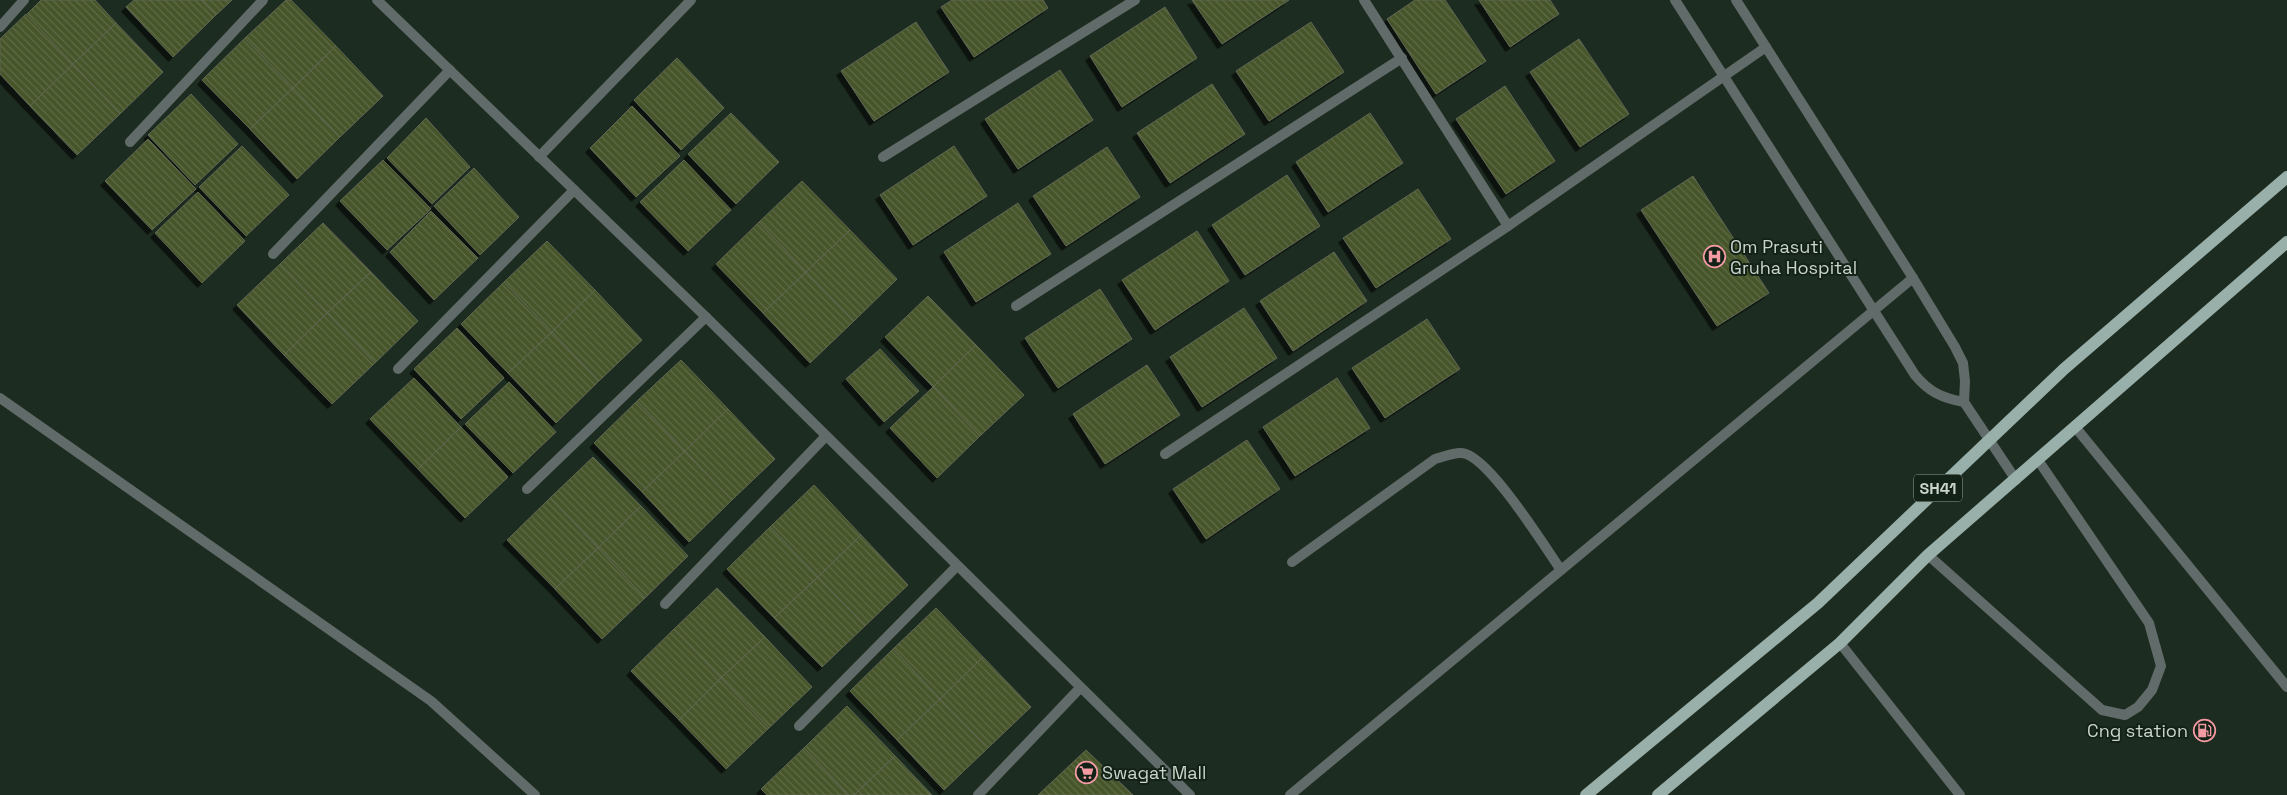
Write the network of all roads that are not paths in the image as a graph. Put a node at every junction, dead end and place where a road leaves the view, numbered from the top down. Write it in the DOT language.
graph roads {
  1 [pos="24,0"];
  2 [pos="263,0"];
  3 [pos="377,0"];
  4 [pos="691,0"];
  5 [pos="1135,0"];
  6 [pos="1364,0"];
  7 [pos="1675,0"];
  8 [pos="1736,0"];
  9 [pos="0,27"];
  10 [pos="1766,47"];
  11 [pos="1402,58"];
  12 [pos="450,70"];
  13 [pos="1724,76"];
  14 [pos="130,142"];
  15 [pos="883,156"];
  16 [pos="539,157"];
  17 [pos="2287,177"];
  18 [pos="574,190"];
  19 [pos="1508,226"];
  20 [pos="2287,242"];
  21 [pos="273,254"];
  22 [pos="1913,278"];
  23 [pos="1016,306"];
  24 [pos="1874,312"];
  25 [pos="706,318"];
  26 [pos="398,369"];
  27 [pos="0,398"];
  28 [pos="1964,402"];
  29 [pos="2076,428"];
  30 [pos="826,436"];
  31 [pos="1988,440"];
  32 [pos="1165,454"];
  33 [pos="2038,460"];
  34 [pos="2016,480"];
  35 [pos="528,489"];
  36 [pos="1928,555"];
  37 [pos="1292,562"];
  38 [pos="957,566"];
  39 [pos="1561,570"];
  40 [pos="665,604"];
  41 [pos="1840,644"];
  42 [pos="2287,687"];
  43 [pos="1080,688"];
  44 [pos="799,726"];
  45 [pos="535,795"];
  46 [pos="978,795"];
  47 [pos="1190,795"];
  48 [pos="1290,795"];
  49 [pos="1586,795"];
  50 [pos="1658,795"];
  51 [pos="1960,795"];
  1 -- 9 [label="street"];
  2 -- 14 [label="street"];
  3 -- 12 [label="street"];
  4 -- 16 [label="street"];
  5 -- 15 [label="street"];
  6 -- 11 [label="street"];
  7 -- 13 [label="street"];
  8 -- 10 [label="street"];
  10 -- 13 [label="street"];
  10 -- 22 [label="street"];
  11 -- 19 [label="street"];
  11 -- 23 [label="street"];
  12 -- 16 [label="street"];
  12 -- 21 [label="street"];
  13 -- 19 [label="street"];
  13 -- 24 [label="street"];
  16 -- 18 [label="street"];
  17 -- 31 [label="main road, SH41"];
  18 -- 25 [label="street"];
  18 -- 26 [label="street"];
  19 -- 32 [label="street"];
  20 -- 29 [label="main road, SH41"];
  22 -- 24 [label="street"];
  22 -- 28 [label="street"];
  24 -- 28 [label="street"];
  24 -- 39 [label="street"];
  25 -- 30 [label="street"];
  25 -- 35 [label="street"];
  27 -- 45 [label="street"];
  28 -- 31 [label="street"];
  29 -- 33 [label="main road, SH41"];
  29 -- 42 [label="street"];
  30 -- 38 [label="street"];
  30 -- 40 [label="street"];
  31 -- 34 [label="street"];
  31 -- 49 [label="main road, SH41"];
  33 -- 34 [label="main road, SH41"];
  33 -- 36 [label="street"];
  34 -- 36 [label="main road, SH41"];
  36 -- 41 [label="main road, SH41"];
  37 -- 39 [label="street"];
  38 -- 43 [label="street"];
  38 -- 44 [label="street"];
  39 -- 48 [label="street"];
  41 -- 50 [label="main road, SH41"];
  41 -- 51 [label="street"];
  43 -- 46 [label="street"];
  43 -- 47 [label="street"];
}
